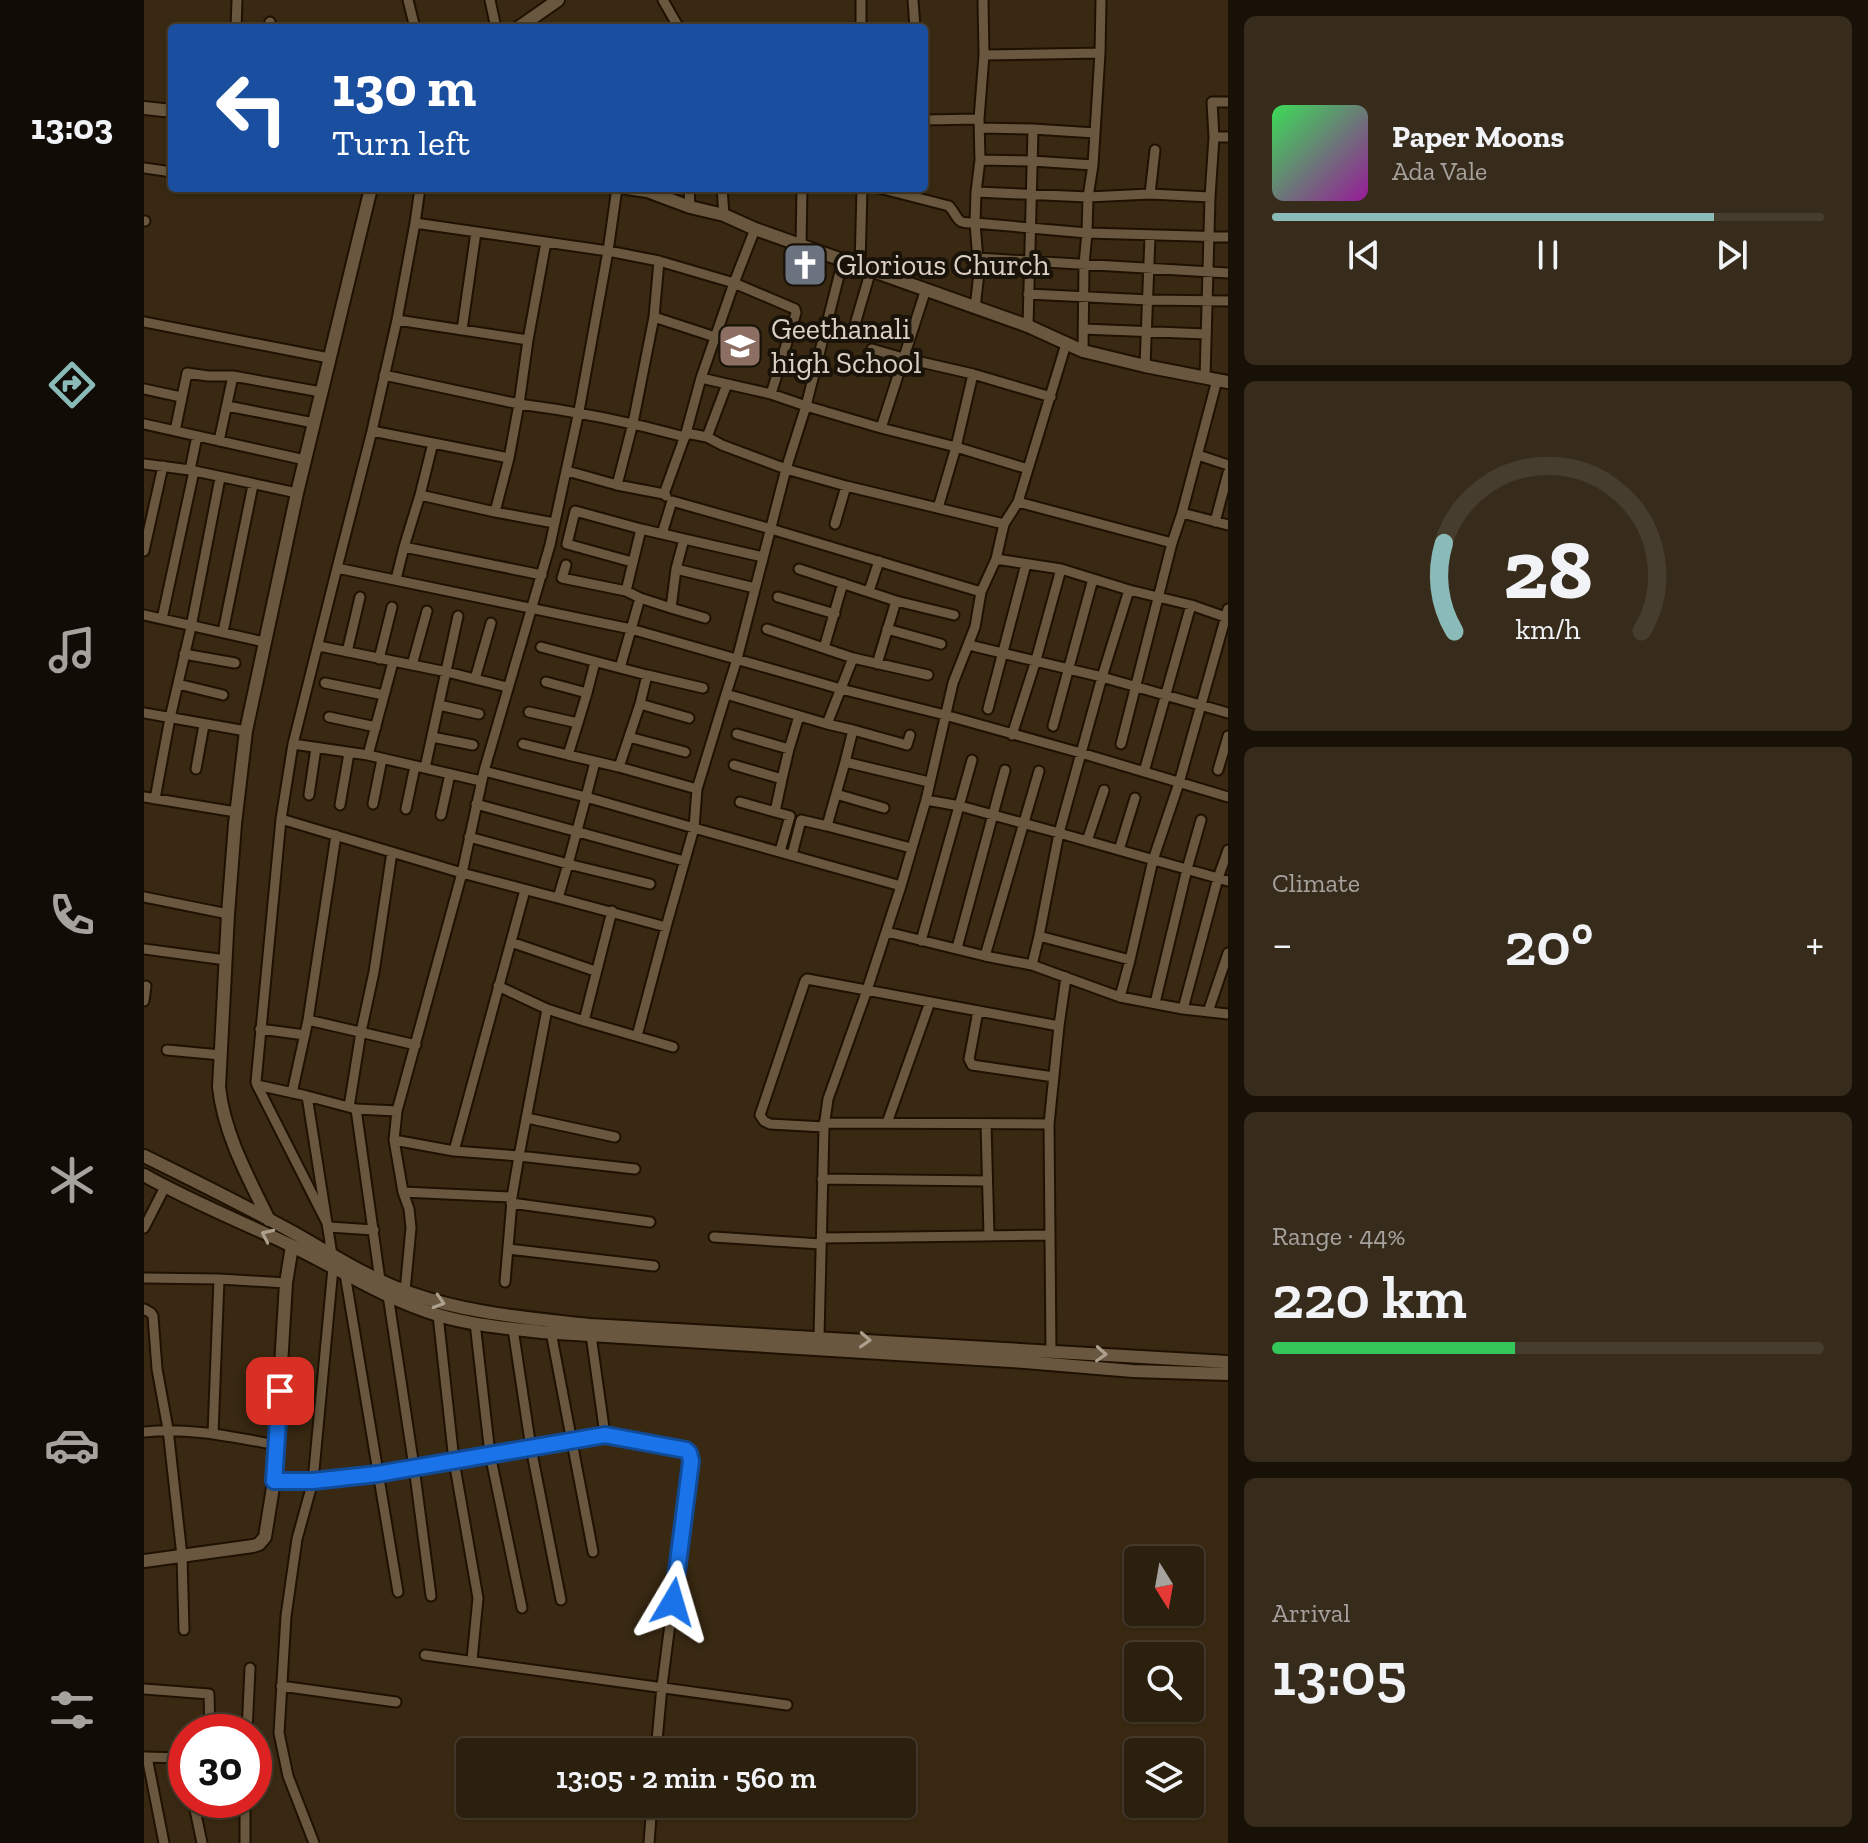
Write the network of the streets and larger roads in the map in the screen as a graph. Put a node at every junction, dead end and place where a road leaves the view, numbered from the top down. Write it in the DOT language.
graph roads {
  1 [pos="237,0"];
  2 [pos="408,0"];
  3 [pos="490,0"];
  4 [pos="663,0"];
  5 [pos="861,0"];
  6 [pos="913,0"];
  7 [pos="983,0"];
  8 [pos="1101,0"];
  9 [pos="553,2"];
  10 [pos="236,24"];
  11 [pos="414,24"];
  12 [pos="495,24"];
  13 [pos="523,24"];
  14 [pos="677,24"];
  15 [pos="861,24"];
  16 [pos="915,24"];
  17 [pos="1100,53"];
  18 [pos="984,55"];
  19 [pos="1228,102"];
  20 [pos="144,108"];
  21 [pos="168,111"];
  22 [pos="928,120"];
  23 [pos="980,123"];
  24 [pos="1033,129"];
  25 [pos="1095,133"];
  26 [pos="1214,137"];
  27 [pos="1228,137"];
  28 [pos="1155,150"];
  29 [pos="980,160"];
  30 [pos="1032,161"];
  31 [pos="1093,165"];
  32 [pos="144,168"];
  33 [pos="168,171"];
  34 [pos="370,192"];
  35 [pos="419,192"];
  36 [pos="616,192"];
  37 [pos="650,192"];
  38 [pos="689,192"];
  39 [pos="722,192"];
  40 [pos="802,192"];
  41 [pos="862,192"];
  42 [pos="976,192"];
  43 [pos="913,193"];
  44 [pos="1030,194"];
  45 [pos="1150,194"];
  46 [pos="1088,197"];
  47 [pos="1210,197"];
  48 [pos="690,207"];
  49 [pos="724,215"];
  50 [pos="415,223"];
  51 [pos="975,223"];
  52 [pos="1029,227"];
  53 [pos="755,229"];
  54 [pos="476,232"];
  55 [pos="1087,233"];
  56 [pos="1150,236"];
  57 [pos="1209,237"];
  58 [pos="1228,237"];
  59 [pos="546,242"];
  60 [pos="801,245"];
  61 [pos="608,251"];
  62 [pos="977,258"];
  63 [pos="843,260"];
  64 [pos="1030,260"];
  65 [pos="659,261"];
  66 [pos="1084,264"];
  67 [pos="866,268"];
  68 [pos="1149,269"];
  69 [pos="1208,272"];
  70 [pos="1228,273"];
  71 [pos="734,283"];
  72 [pos="926,289"];
  73 [pos="1028,294"];
  74 [pos="1083,296"];
  75 [pos="1149,300"];
  76 [pos="1207,301"];
  77 [pos="1228,301"];
  78 [pos="975,308"];
  79 [pos="654,317"];
  80 [pos="397,320"];
  81 [pos="856,321"];
  82 [pos="144,322"];
  83 [pos="1028,326"];
  84 [pos="1083,329"];
  85 [pos="462,330"];
  86 [pos="1147,332"];
  87 [pos="1206,334"];
  88 [pos="715,337"];
  89 [pos="528,340"];
  90 [pos="1066,344"];
  91 [pos="872,349"];
  92 [pos="1083,351"];
  93 [pos="329,358"];
  94 [pos="903,358"];
  95 [pos="1145,366"];
  96 [pos="973,374"];
  97 [pos="384,375"];
  98 [pos="233,376"];
  99 [pos="701,378"];
  100 [pos="1217,380"];
  101 [pos="727,384"];
  102 [pos="144,389"];
  103 [pos="321,392"];
  104 [pos="771,394"];
  105 [pos="181,397"];
  106 [pos="1051,397"];
  107 [pos="519,404"];
  108 [pos="227,406"];
  109 [pos="806,406"];
  110 [pos="579,411"];
  111 [pos="314,423"];
  112 [pos="633,423"];
  113 [pos="144,424"];
  114 [pos="881,428"];
  115 [pos="175,431"];
  116 [pos="372,431"];
  117 [pos="685,435"];
  118 [pos="197,436"];
  119 [pos="707,437"];
  120 [pos="219,441"];
  121 [pos="433,443"];
  122 [pos="956,447"];
  123 [pos="1198,455"];
  124 [pos="509,458"];
  125 [pos="305,460"];
  126 [pos="144,464"];
  127 [pos="1228,465"];
  128 [pos="163,466"];
  129 [pos="786,469"];
  130 [pos="1028,469"];
  131 [pos="192,470"];
  132 [pos="567,471"];
  133 [pos="1228,473"];
  134 [pos="220,478"];
  135 [pos="253,485"];
  136 [pos="617,485"];
  137 [pos="846,486"];
  138 [pos="297,493"];
  139 [pos="420,495"];
  140 [pos="668,498"];
  141 [pos="1018,502"];
  142 [pos="938,508"];
  143 [pos="495,512"];
  144 [pos="1182,513"];
  145 [pos="1215,522"];
  146 [pos="554,523"];
  147 [pos="835,524"];
  148 [pos="1004,524"];
  149 [pos="1228,525"];
  150 [pos="641,529"];
  151 [pos="771,529"];
  152 [pos="662,534"];
  153 [pos="684,539"];
  154 [pos="1172,543"];
  155 [pos="404,547"];
  156 [pos="144,551"];
  157 [pos="763,557"];
  158 [pos="996,559"];
  159 [pos="879,561"];
  160 [pos="632,562"];
  161 [pos="1026,564"];
  162 [pos="566,565"];
  163 [pos="337,568"];
  164 [pos="676,569"];
  165 [pos="799,569"];
  166 [pos="1061,569"];
  167 [pos="542,575"];
  168 [pos="396,579"];
  169 [pos="1093,579"];
  170 [pos="843,583"];
  171 [pos="755,588"];
  172 [pos="1129,590"];
  173 [pos="626,591"];
  174 [pos="869,591"];
  175 [pos="981,592"];
  176 [pos="360,597"];
  177 [pos="778,597"];
  178 [pos="640,598"];
  179 [pos="1159,598"];
  180 [pos="896,601"];
  181 [pos="1191,605"];
  182 [pos="392,607"];
  183 [pos="531,608"];
  184 [pos="671,608"];
  185 [pos="427,611"];
  186 [pos="835,614"];
  187 [pos="144,615"];
  188 [pos="954,615"];
  189 [pos="1227,615"];
  190 [pos="458,616"];
  191 [pos="705,618"];
  192 [pos="162,619"];
  193 [pos="491,623"];
  194 [pos="191,627"];
  195 [pos="631,629"];
  196 [pos="767,629"];
  197 [pos="887,629"];
  198 [pos="223,632"];
  199 [pos="264,642"];
  200 [pos="941,644"];
  201 [pos="969,645"];
  202 [pos="319,646"];
  203 [pos="541,647"];
  204 [pos="824,648"];
  205 [pos="347,652"];
  206 [pos="1002,653"];
  207 [pos="184,654"];
  208 [pos="853,658"];
  209 [pos="379,659"];
  210 [pos="737,659"];
  211 [pos="1036,660"];
  212 [pos="393,662"];
  213 [pos="595,662"];
  214 [pos="235,663"];
  215 [pos="877,664"];
  216 [pos="412,665"];
  217 [pos="620,668"];
  218 [pos="1068,668"];
  219 [pos="447,672"];
  220 [pos="647,675"];
  221 [pos="928,675"];
  222 [pos="1102,677"];
  223 [pos="475,679"];
  224 [pos="546,682"];
  225 [pos="325,683"];
  226 [pos="178,684"];
  227 [pos="1136,686"];
  228 [pos="507,687"];
  229 [pos="703,688"];
  230 [pos="841,689"];
  231 [pos="587,693"];
  232 [pos="726,694"];
  233 [pos="223,695"];
  234 [pos="384,695"];
  235 [pos="1167,695"];
  236 [pos="640,704"];
  237 [pos="439,705"];
  238 [pos="1200,705"];
  239 [pos="988,709"];
  240 [pos="529,712"];
  241 [pos="144,713"];
  242 [pos="1228,713"];
  243 [pos="479,714"];
  244 [pos="945,715"];
  245 [pos="799,716"];
  246 [pos="329,717"];
  247 [pos="170,718"];
  248 [pos="689,718"];
  249 [pos="578,723"];
  250 [pos="827,724"];
  251 [pos="204,725"];
  252 [pos="1053,726"];
  253 [pos="376,727"];
  254 [pos="853,730"];
  255 [pos="246,731"];
  256 [pos="737,734"];
  257 [pos="910,735"];
  258 [pos="1012,735"];
  259 [pos="1228,736"];
  260 [pos="432,737"];
  261 [pos="629,737"];
  262 [pos="293,744"];
  263 [pos="523,744"];
  264 [pos="1121,744"];
  265 [pos="473,745"];
  266 [pos="316,748"];
  267 [pos="789,749"];
  268 [pos="685,752"];
  269 [pos="349,753"];
  270 [pos="1081,753"];
  271 [pos="368,755"];
  272 [pos="568,755"];
  273 [pos="382,759"];
  274 [pos="972,760"];
  275 [pos="595,762"];
  276 [pos="845,762"];
  277 [pos="734,765"];
  278 [pos="420,767"];
  279 [pos="619,767"];
  280 [pos="196,769"];
  281 [pos="1005,770"];
  282 [pos="1218,770"];
  283 [pos="1039,771"];
  284 [pos="1144,772"];
  285 [pos="450,774"];
  286 [pos="482,776"];
  287 [pos="782,779"];
  288 [pos="929,782"];
  289 [pos="1179,783"];
  290 [pos="697,789"];
  291 [pos="1104,790"];
  292 [pos="836,794"];
  293 [pos="309,795"];
  294 [pos="144,797"];
  295 [pos="586,797"];
  296 [pos="1228,797"];
  297 [pos="1135,798"];
  298 [pos="155,799"];
  299 [pos="926,800"];
  300 [pos="740,802"];
  301 [pos="373,804"];
  302 [pos="476,804"];
  303 [pos="340,805"];
  304 [pos="960,806"];
  305 [pos="884,808"];
  306 [pos="406,809"];
  307 [pos="236,812"];
  308 [pos="775,812"];
  309 [pos="441,815"];
  310 [pos="992,815"];
  311 [pos="281,819"];
  312 [pos="1201,820"];
  313 [pos="1024,824"];
  314 [pos="827,826"];
  315 [pos="694,828"];
  316 [pos="577,831"];
  317 [pos="1059,833"];
  318 [pos="336,835"];
  319 [pos="469,837"];
  320 [pos="1087,841"];
  321 [pos="911,848"];
  322 [pos="1119,850"];
  323 [pos="1228,850"];
  324 [pos="780,851"];
  325 [pos="392,852"];
  326 [pos="792,855"];
  327 [pos="1153,860"];
  328 [pos="684,861"];
  329 [pos="568,864"];
  330 [pos="1187,869"];
  331 [pos="462,873"];
  332 [pos="1223,879"];
  333 [pos="650,884"];
  334 [pos="901,886"];
  335 [pos="525,890"];
  336 [pos="144,897"];
  337 [pos="558,898"];
  338 [pos="612,911"];
  339 [pos="228,914"];
  340 [pos="666,927"];
  341 [pos="887,932"];
  342 [pos="1039,936"];
  343 [pos="921,941"];
  344 [pos="511,942"];
  345 [pos="957,948"];
  346 [pos="144,949"];
  347 [pos="1228,953"];
  348 [pos="985,956"];
  349 [pos="226,960"];
  350 [pos="1130,960"];
  351 [pos="1032,965"];
  352 [pos="595,971"];
  353 [pos="1066,977"];
  354 [pos="146,986"];
  355 [pos="498,986"];
  356 [pos="867,990"];
  357 [pos="1120,997"];
  358 [pos="144,1001"];
  359 [pos="930,1002"];
  360 [pos="1155,1003"];
  361 [pos="547,1009"];
  362 [pos="1183,1009"];
  363 [pos="978,1011"];
  364 [pos="1208,1012"];
  365 [pos="1228,1014"];
  366 [pos="308,1020"];
  367 [pos="584,1021"];
  368 [pos="1059,1026"];
  369 [pos="260,1029"];
  370 [pos="361,1032"];
  371 [pos="305,1035"];
  372 [pos="637,1036"];
  373 [pos="416,1045"];
  374 [pos="673,1047"];
  375 [pos="167,1050"];
  376 [pos="221,1055"];
  377 [pos="1054,1077"];
  378 [pos="257,1085"];
  379 [pos="292,1093"];
  380 [pos="307,1096"];
  381 [pos="352,1108"];
  382 [pos="397,1111"];
  383 [pos="527,1118"];
  384 [pos="887,1123"];
  385 [pos="986,1124"];
  386 [pos="1049,1124"];
  387 [pos="824,1125"];
  388 [pos="615,1137"];
  389 [pos="394,1140"];
  390 [pos="454,1151"];
  391 [pos="144,1156"];
  392 [pos="519,1156"];
  393 [pos="635,1169"];
  394 [pos="144,1175"];
  395 [pos="822,1179"];
  396 [pos="250,1181"];
  397 [pos="987,1181"];
  398 [pos="165,1187"];
  399 [pos="403,1192"];
  400 [pos="512,1200"];
  401 [pos="236,1203"];
  402 [pos="269,1220"];
  403 [pos="650,1222"];
  404 [pos="329,1227"];
  405 [pos="144,1228"];
  406 [pos="374,1230"];
  407 [pos="989,1235"];
  408 [pos="1049,1235"];
  409 [pos="714,1237"];
  410 [pos="294,1240"];
  411 [pos="822,1241"];
  412 [pos="508,1249"];
  413 [pos="337,1265"];
  414 [pos="654,1266"];
  415 [pos="144,1278"];
  416 [pos="219,1279"];
  417 [pos="380,1280"];
  418 [pos="505,1282"];
  419 [pos="286,1283"];
  420 [pos="405,1291"];
  421 [pos="388,1295"];
  422 [pos="144,1309"];
  423 [pos="438,1315"];
  424 [pos="475,1323"];
  425 [pos="513,1329"];
  426 [pos="551,1332"];
  427 [pos="591,1335"];
  428 [pos="819,1337"];
  429 [pos="1051,1352"];
  430 [pos="1228,1362"];
  431 [pos="1228,1374"];
  432 [pos="168,1429"];
  433 [pos="144,1432"];
  434 [pos="213,1434"];
  435 [pos="605,1435"];
  436 [pos="571,1440"];
  437 [pos="277,1445"];
  438 [pos="531,1448"];
  439 [pos="490,1454"];
  440 [pos="454,1461"];
  441 [pos="414,1467"];
  442 [pos="377,1474"];
  443 [pos="274,1481"];
  444 [pos="313,1481"];
  445 [pos="593,1552"];
  446 [pos="182,1556"];
  447 [pos="144,1561"];
  448 [pos="398,1592"];
  449 [pos="431,1596"];
  450 [pos="561,1600"];
  451 [pos="522,1608"];
  452 [pos="184,1630"];
  453 [pos="425,1655"];
  454 [pos="472,1660"];
  455 [pos="250,1668"];
  456 [pos="281,1686"];
  457 [pos="662,1686"];
  458 [pos="144,1689"];
  459 [pos="396,1702"];
  460 [pos="787,1705"];
  461 [pos="210,1714"];
  462 [pos="248,1714"];
  463 [pos="657,1738"];
  464 [pos="146,1757"];
  465 [pos="168,1759"];
  466 [pos="197,1818"];
  467 [pos="245,1818"];
  468 [pos="651,1818"];
  469 [pos="164,1843"];
  470 [pos="202,1843"];
  471 [pos="245,1843"];
  472 [pos="314,1843"];
  473 [pos="649,1843"];
  1 -- 10 [label="street"];
  2 -- 11 [label="street"];
  3 -- 12 [label="street"];
  4 -- 14 [label="street"];
  5 -- 15 [label="street"];
  6 -- 16 [label="street"];
  7 -- 18 [label="street"];
  8 -- 17 [label="street"];
  9 -- 13 [label="street"];
  17 -- 18 [label="street"];
  17 -- 25 [label="street"];
  18 -- 23 [label="street"];
  19 -- 26 [label="street"];
  20 -- 21 [label="street"];
  22 -- 23 [label="street"];
  23 -- 24 [label="street"];
  23 -- 29 [label="street"];
  24 -- 25 [label="street"];
  24 -- 30 [label="street"];
  25 -- 31 [label="street"];
  26 -- 27 [label="street"];
  26 -- 47 [label="street"];
  28 -- 45 [label="street"];
  29 -- 30 [label="street"];
  29 -- 42 [label="street"];
  30 -- 31 [label="street"];
  30 -- 44 [label="street"];
  31 -- 46 [label="street"];
  32 -- 33 [label="street"];
  34 -- 93 [label="street"];
  35 -- 50 [label="street"];
  36 -- 61 [label="street"];
  37 -- 48 [label="street"];
  38 -- 48 [label="street"];
  39 -- 49 [label="street"];
  40 -- 60 [label="street"];
  41 -- 67 [label="street"];
  42 -- 44 [label="street"];
  42 -- 51 [label="street"];
  43 -- 51 [label="street"];
  44 -- 46 [label="street"];
  44 -- 52 [label="street"];
  45 -- 46 [label="street"];
  45 -- 47 [label="street"];
  46 -- 55 [label="street"];
  47 -- 57 [label="street"];
  48 -- 49 [label="street"];
  49 -- 53 [label="street"];
  50 -- 54 [label="street"];
  50 -- 80 [label="street"];
  51 -- 52 [label="street"];
  51 -- 62 [label="street"];
  52 -- 55 [label="street"];
  52 -- 64 [label="street"];
  53 -- 60 [label="street"];
  53 -- 71 [label="street"];
  54 -- 59 [label="street"];
  54 -- 85 [label="street"];
  55 -- 56 [label="street"];
  55 -- 66 [label="street"];
  56 -- 57 [label="street"];
  56 -- 68 [label="street"];
  57 -- 58 [label="street"];
  57 -- 69 [label="street"];
  59 -- 61 [label="street"];
  59 -- 89 [label="street"];
  60 -- 63 [label="street"];
  61 -- 65 [label="street"];
  61 -- 110 [label="street"];
  62 -- 64 [label="street"];
  62 -- 78 [label="street"];
  63 -- 67 [label="street"];
  63 -- 109 [label="street"];
  64 -- 66 [label="street"];
  64 -- 73 [label="street"];
  65 -- 71 [label="street"];
  65 -- 79 [label="street"];
  66 -- 68 [label="street"];
  66 -- 74 [label="street"];
  67 -- 72 [label="street"];
  67 -- 81 [label="street"];
  68 -- 69 [label="street"];
  68 -- 75 [label="street"];
  69 -- 70 [label="street"];
  69 -- 76 [label="street"];
  71 -- 88 [label="street"];
  71 -- 104 [label="street"];
  72 -- 78 [label="street"];
  72 -- 94 [label="street"];
  73 -- 74 [label="street"];
  73 -- 83 [label="street"];
  74 -- 75 [label="street"];
  74 -- 84 [label="street"];
  75 -- 76 [label="street"];
  75 -- 86 [label="street"];
  76 -- 77 [label="street"];
  76 -- 87 [label="street"];
  78 -- 83 [label="street"];
  79 -- 88 [label="street"];
  79 -- 112 [label="street"];
  80 -- 85 [label="street"];
  80 -- 97 [label="street"];
  82 -- 93 [label="street"];
  83 -- 90 [label="street"];
  84 -- 86 [label="street"];
  84 -- 92 [label="street"];
  85 -- 89 [label="street"];
  86 -- 87 [label="street"];
  86 -- 95 [label="street"];
  87 -- 100 [label="street"];
  88 -- 99 [label="street"];
  89 -- 107 [label="street"];
  90 -- 92 [label="street"];
  90 -- 106 [label="street"];
  91 -- 94 [label="street"];
  92 -- 95 [label="street"];
  93 -- 103 [label="street"];
  94 -- 96 [label="street"];
  94 -- 114 [label="street"];
  95 -- 100 [label="street"];
  96 -- 106 [label="street"];
  96 -- 122 [label="street"];
  97 -- 107 [label="street"];
  97 -- 116 [label="street"];
  98 -- 103 [label="street"];
  98 -- 105 [label="street"];
  98 -- 108 [label="street"];
  99 -- 101 [label="street"];
  99 -- 117 [label="street"];
  100 -- 123 [label="street"];
  101 -- 104 [label="street"];
  101 -- 119 [label="street"];
  102 -- 105 [label="street"];
  103 -- 111 [label="street"];
  104 -- 109 [label="street"];
  105 -- 115 [label="street"];
  106 -- 130 [label="street"];
  107 -- 110 [label="street"];
  107 -- 124 [label="street"];
  108 -- 111 [label="street"];
  108 -- 120 [label="street"];
  109 -- 114 [label="street"];
  109 -- 129 [label="street"];
  110 -- 112 [label="street"];
  110 -- 132 [label="street"];
  111 -- 125 [label="street"];
  112 -- 117 [label="street"];
  112 -- 136 [label="street"];
  113 -- 115 [label="street"];
  114 -- 122 [label="street"];
  115 -- 118 [label="street"];
  116 -- 121 [label="street"];
  116 -- 163 [label="street"];
  117 -- 119 [label="street"];
  117 -- 140 [label="street"];
  118 -- 120 [label="street"];
  118 -- 131 [label="street"];
  119 -- 129 [label="street"];
  120 -- 125 [label="street"];
  121 -- 124 [label="street"];
  121 -- 139 [label="street"];
  122 -- 130 [label="street"];
  122 -- 142 [label="street"];
  123 -- 127 [label="street"];
  123 -- 144 [label="street"];
  124 -- 143 [label="street"];
  125 -- 138 [label="street"];
  126 -- 128 [label="street"];
  128 -- 131 [label="street"];
  128 -- 156 [label="street"];
  129 -- 137 [label="street"];
  129 -- 151 [label="street"];
  130 -- 141 [label="street"];
  131 -- 134 [label="street"];
  131 -- 192 [label="street"];
  132 -- 136 [label="street"];
  132 -- 146 [label="street"];
  133 -- 145 [label="street"];
  134 -- 135 [label="street"];
  134 -- 194 [label="street"];
  135 -- 138 [label="street"];
  135 -- 198 [label="street"];
  136 -- 140 [label="street"];
  137 -- 142 [label="street"];
  137 -- 147 [label="street"];
  138 -- 199 [label="street"];
  139 -- 143 [label="street"];
  139 -- 155 [label="street"];
  140 -- 151 [label="street"];
  140 -- 152 [label="street"];
  141 -- 148 [label="street"];
  141 -- 154 [label="street"];
  142 -- 148 [label="street"];
  143 -- 146 [label="street"];
  144 -- 145 [label="street"];
  144 -- 154 [label="street"];
  145 -- 149 [label="street"];
  146 -- 167 [label="street"];
  148 -- 158 [label="street"];
  150 -- 152 [label="street"];
  150 -- 160 [label="street"];
  150 -- 160 [label="street"];
  151 -- 157 [label="street"];
  151 -- 159 [label="street"];
  152 -- 153 [label="street"];
  153 -- 157 [label="street"];
  153 -- 164 [label="street"];
  154 -- 179 [label="street"];
  155 -- 167 [label="street"];
  155 -- 168 [label="street"];
  157 -- 171 [label="street"];
  158 -- 161 [label="street"];
  158 -- 175 [label="street"];
  159 -- 174 [label="street"];
  159 -- 175 [label="street"];
  160 -- 173 [label="street"];
  161 -- 166 [label="street"];
  161 -- 206 [label="street"];
  162 -- 173 [label="street"];
  163 -- 168 [label="street"];
  163 -- 202 [label="street"];
  164 -- 171 [label="street"];
  164 -- 184 [label="street"];
  165 -- 170 [label="street"];
  166 -- 169 [label="street"];
  166 -- 211 [label="street"];
  167 -- 183 [label="street"];
  168 -- 183 [label="street"];
  169 -- 172 [label="street"];
  169 -- 218 [label="street"];
  170 -- 174 [label="street"];
  170 -- 186 [label="street"];
  171 -- 210 [label="street"];
  172 -- 179 [label="street"];
  172 -- 222 [label="street"];
  173 -- 178 [label="street"];
  174 -- 180 [label="street"];
  175 -- 201 [label="street"];
  176 -- 205 [label="street"];
  177 -- 186 [label="street"];
  178 -- 184 [label="street"];
  178 -- 195 [label="street"];
  179 -- 181 [label="street"];
  179 -- 227 [label="street"];
  180 -- 188 [label="street"];
  180 -- 197 [label="street"];
  181 -- 189 [label="street"];
  181 -- 235 [label="street"];
  182 -- 209 [label="street"];
  183 -- 195 [label="street"];
  183 -- 228 [label="street"];
  184 -- 191 [label="street"];
  185 -- 216 [label="street"];
  186 -- 204 [label="street"];
  187 -- 192 [label="street"];
  189 -- 238 [label="street"];
  190 -- 219 [label="street"];
  192 -- 194 [label="street"];
  193 -- 223 [label="street"];
  194 -- 198 [label="street"];
  194 -- 207 [label="street"];
  195 -- 210 [label="street"];
  195 -- 217 [label="street"];
  196 -- 204 [label="street"];
  197 -- 200 [label="street"];
  197 -- 215 [label="street"];
  198 -- 199 [label="street"];
  199 -- 255 [label="street"];
  201 -- 206 [label="street"];
  201 -- 244 [label="street"];
  202 -- 205 [label="street"];
  202 -- 262 [label="street"];
  203 -- 213 [label="street"];
  204 -- 208 [label="street"];
  205 -- 209 [label="street"];
  206 -- 211 [label="street"];
  206 -- 239 [label="street"];
  207 -- 214 [label="street"];
  207 -- 226 [label="street"];
  208 -- 215 [label="street"];
  208 -- 230 [label="street"];
  209 -- 212 [label="street"];
  210 -- 230 [label="street"];
  210 -- 232 [label="street"];
  211 -- 218 [label="street"];
  211 -- 258 [label="street"];
  212 -- 216 [label="street"];
  212 -- 234 [label="street"];
  213 -- 217 [label="street"];
  213 -- 231 [label="street"];
  215 -- 221 [label="street"];
  216 -- 219 [label="street"];
  217 -- 220 [label="street"];
  218 -- 222 [label="street"];
  218 -- 252 [label="street"];
  219 -- 223 [label="street"];
  219 -- 237 [label="street"];
  220 -- 229 [label="street"];
  220 -- 236 [label="street"];
  222 -- 227 [label="street"];
  222 -- 270 [label="street"];
  223 -- 228 [label="street"];
  224 -- 231 [label="street"];
  225 -- 234 [label="street"];
  226 -- 233 [label="street"];
  226 -- 247 [label="street"];
  227 -- 235 [label="street"];
  227 -- 264 [label="street"];
  228 -- 286 [label="street"];
  230 -- 244 [label="street"];
  230 -- 250 [label="street"];
  231 -- 249 [label="street"];
  232 -- 245 [label="street"];
  232 -- 290 [label="street"];
  234 -- 253 [label="street"];
  235 -- 238 [label="street"];
  235 -- 284 [label="street"];
  236 -- 248 [label="street"];
  236 -- 261 [label="street"];
  237 -- 243 [label="street"];
  237 -- 260 [label="street"];
  238 -- 242 [label="street"];
  238 -- 289 [label="street"];
  240 -- 249 [label="street"];
  241 -- 247 [label="street"];
  244 -- 258 [label="street"];
  244 -- 288 [label="street"];
  245 -- 250 [label="street"];
  245 -- 267 [label="street"];
  246 -- 253 [label="street"];
  247 -- 251 [label="street"];
  247 -- 298 [label="street"];
  249 -- 272 [label="street"];
  250 -- 254 [label="street"];
  251 -- 255 [label="street"];
  251 -- 280 [label="street"];
  253 -- 271 [label="street"];
  254 -- 257 [label="street"];
  254 -- 276 [label="street"];
  255 -- 307 [label="street"];
  256 -- 267 [label="street"];
  258 -- 270 [label="street"];
  259 -- 282 [label="street"];
  260 -- 265 [label="street"];
  260 -- 278 [label="street"];
  261 -- 268 [label="street"];
  261 -- 279 [label="street"];
  262 -- 266 [label="street"];
  262 -- 311 [label="street"];
  263 -- 272 [label="street"];
  266 -- 269 [label="street"];
  266 -- 293 [label="street"];
  267 -- 287 [label="street"];
  269 -- 271 [label="street"];
  269 -- 303 [label="street"];
  270 -- 284 [label="street"];
  270 -- 317 [label="street"];
  271 -- 273 [label="street"];
  272 -- 275 [label="street"];
  273 -- 278 [label="street"];
  273 -- 301 [label="street"];
  274 -- 304 [label="street"];
  275 -- 279 [label="street"];
  275 -- 295 [label="street"];
  276 -- 288 [label="street"];
  276 -- 292 [label="street"];
  277 -- 287 [label="street"];
  278 -- 285 [label="street"];
  278 -- 306 [label="street"];
  279 -- 290 [label="street"];
  281 -- 310 [label="street"];
  283 -- 313 [label="street"];
  284 -- 289 [label="street"];
  285 -- 286 [label="street"];
  285 -- 309 [label="street"];
  286 -- 295 [label="street"];
  286 -- 302 [label="street"];
  287 -- 308 [label="street"];
  288 -- 299 [label="street"];
  289 -- 296 [label="street"];
  289 -- 327 [label="street"];
  290 -- 315 [label="street"];
  291 -- 320 [label="street"];
  292 -- 305 [label="street"];
  292 -- 314 [label="street"];
  294 -- 298 [label="street"];
  295 -- 315 [label="street"];
  295 -- 316 [label="street"];
  297 -- 322 [label="street"];
  298 -- 307 [label="street"];
  299 -- 304 [label="street"];
  299 -- 321 [label="street"];
  300 -- 308 [label="street"];
  302 -- 316 [label="street"];
  302 -- 319 [label="street"];
  304 -- 310 [label="street"];
  304 -- 343 [label="street"];
  307 -- 339 [label="street"];
  308 -- 324 [label="street"];
  310 -- 313 [label="street"];
  310 -- 345 [label="street"];
  311 -- 318 [label="street"];
  311 -- 369 [label="street"];
  312 -- 330 [label="street"];
  313 -- 317 [label="street"];
  313 -- 348 [label="street"];
  314 -- 321 [label="street"];
  314 -- 326 [label="street"];
  315 -- 324 [label="street"];
  315 -- 328 [label="street"];
  316 -- 328 [label="street"];
  316 -- 329 [label="street"];
  317 -- 320 [label="street"];
  317 -- 342 [label="street"];
  318 -- 325 [label="street"];
  318 -- 366 [label="street"];
  319 -- 329 [label="street"];
  319 -- 331 [label="street"];
  320 -- 322 [label="street"];
  321 -- 334 [label="street"];
  322 -- 327 [label="street"];
  323 -- 332 [label="street"];
  324 -- 326 [label="street"];
  325 -- 331 [label="street"];
  325 -- 370 [label="street"];
  326 -- 334 [label="street"];
  327 -- 330 [label="street"];
  327 -- 350 [label="street"];
  328 -- 340 [label="street"];
  329 -- 333 [label="street"];
  329 -- 337 [label="street"];
  330 -- 332 [label="street"];
  330 -- 360 [label="street"];
  331 -- 335 [label="street"];
  331 -- 373 [label="street"];
  332 -- 362 [label="street"];
  334 -- 341 [label="street"];
  335 -- 337 [label="street"];
  335 -- 344 [label="street"];
  336 -- 339 [label="street"];
  337 -- 338 [label="street"];
  338 -- 340 [label="street"];
  338 -- 352 [label="street"];
  339 -- 349 [label="street"];
  340 -- 372 [label="street"];
  341 -- 343 [label="street"];
  341 -- 356 [label="street"];
  342 -- 350 [label="street"];
  342 -- 351 [label="street"];
  343 -- 345 [label="street"];
  344 -- 352 [label="street"];
  344 -- 355 [label="street"];
  345 -- 348 [label="street"];
  346 -- 349 [label="street"];
  347 -- 364 [label="street"];
  348 -- 351 [label="street"];
  349 -- 376 [label="street"];
  350 -- 357 [label="street"];
  351 -- 353 [label="street"];
  352 -- 367 [label="street"];
  353 -- 357 [label="street"];
  353 -- 368 [label="street"];
  354 -- 358 [label="street"];
  355 -- 361 [label="street"];
  355 -- 390 [label="street"];
  356 -- 359 [label="street"];
  356 -- 387 [label="street"];
  356 -- 387 [label="street"];
  357 -- 360 [label="street"];
  359 -- 363 [label="street"];
  359 -- 384 [label="street"];
  360 -- 362 [label="street"];
  361 -- 367 [label="street"];
  361 -- 383 [label="street"];
  362 -- 364 [label="street"];
  363 -- 368 [label="street"];
  363 -- 377 [label="street"];
  364 -- 365 [label="street"];
  366 -- 370 [label="street"];
  366 -- 371 [label="street"];
  367 -- 372 [label="street"];
  368 -- 377 [label="street"];
  369 -- 371 [label="street"];
  369 -- 378 [label="street"];
  370 -- 373 [label="street"];
  370 -- 381 [label="street"];
  371 -- 379 [label="street"];
  372 -- 374 [label="street"];
  373 -- 382 [label="street"];
  375 -- 376 [label="street"];
  376 -- 396 [label="street"];
  377 -- 386 [label="street"];
  378 -- 379 [label="street"];
  378 -- 404 [label="street"];
  379 -- 380 [label="street"];
  380 -- 381 [label="street"];
  380 -- 404 [label="street"];
  381 -- 382 [label="street"];
  381 -- 406 [label="street"];
  382 -- 389 [label="street"];
  383 -- 388 [label="street"];
  383 -- 392 [label="street"];
  384 -- 385 [label="street"];
  384 -- 387 [label="street"];
  385 -- 386 [label="street"];
  385 -- 397 [label="street"];
  386 -- 408 [label="street"];
  387 -- 395 [label="street"];
  389 -- 390 [label="street"];
  389 -- 399 [label="street"];
  390 -- 392 [label="street"];
  391 -- 401 [label="street"];
  392 -- 393 [label="street"];
  392 -- 400 [label="street"];
  394 -- 398 [label="street"];
  395 -- 397 [label="street"];
  395 -- 411 [label="street"];
  396 -- 401 [label="street"];
  396 -- 402 [label="street"];
  397 -- 407 [label="street"];
  398 -- 405 [label="street"];
  410 -- 398 [label="street, one-way"];
  399 -- 400 [label="street"];
  399 -- 420 [label="street"];
  400 -- 403 [label="street"];
  400 -- 412 [label="street"];
  401 -- 402 [label="street"];
  402 -- 410 [label="street"];
  404 -- 406 [label="street"];
  404 -- 413 [label="street"];
  406 -- 417 [label="street"];
  407 -- 408 [label="street"];
  407 -- 411 [label="street"];
  408 -- 429 [label="street"];
  409 -- 411 [label="street"];
  410 -- 413 [label="street"];
  410 -- 419 [label="street"];
  411 -- 428 [label="street"];
  412 -- 414 [label="street"];
  412 -- 418 [label="street"];
  413 -- 417 [label="street"];
  413 -- 421 [label="street"];
  413 -- 442 [label="street"];
  413 -- 444 [label="street"];
  415 -- 416 [label="street"];
  416 -- 419 [label="street"];
  416 -- 434 [label="street"];
  417 -- 420 [label="street"];
  419 -- 437 [label="street"];
  420 -- 428 [label="street, one-way"];
  421 -- 423 [label="street"];
  421 -- 441 [label="street"];
  422 -- 432 [label="street"];
  423 -- 424 [label="street"];
  423 -- 440 [label="street"];
  424 -- 425 [label="street"];
  424 -- 439 [label="street"];
  425 -- 426 [label="street"];
  425 -- 438 [label="street"];
  426 -- 427 [label="street"];
  426 -- 436 [label="street"];
  427 -- 431 [label="street"];
  427 -- 435 [label="street"];
  428 -- 429 [label="street, one-way"];
  429 -- 430 [label="street, one-way"];
  432 -- 433 [label="street"];
  432 -- 434 [label="street"];
  432 -- 446 [label="street"];
  434 -- 437 [label="street"];
  435 -- 436 [label="street"];
  435 -- 457 [label="street"];
  436 -- 438 [label="street"];
  436 -- 445 [label="street"];
  437 -- 443 [label="street"];
  438 -- 439 [label="street"];
  438 -- 450 [label="street"];
  439 -- 440 [label="street"];
  439 -- 451 [label="street"];
  440 -- 441 [label="street"];
  440 -- 454 [label="street"];
  441 -- 442 [label="street"];
  441 -- 449 [label="street"];
  442 -- 444 [label="street"];
  442 -- 448 [label="street"];
  443 -- 444 [label="street"];
  443 -- 446 [label="street"];
  444 -- 456 [label="street"];
  446 -- 447 [label="street"];
  446 -- 452 [label="street"];
  453 -- 454 [label="street"];
  454 -- 457 [label="street"];
  455 -- 462 [label="street"];
  456 -- 459 [label="street"];
  456 -- 472 [label="street"];
  457 -- 460 [label="street"];
  457 -- 463 [label="street"];
  458 -- 461 [label="street"];
  464 -- 465 [label="street"];
  464 -- 469 [label="street"];
  466 -- 470 [label="street"];
  467 -- 471 [label="street"];
  468 -- 473 [label="street"];
}
